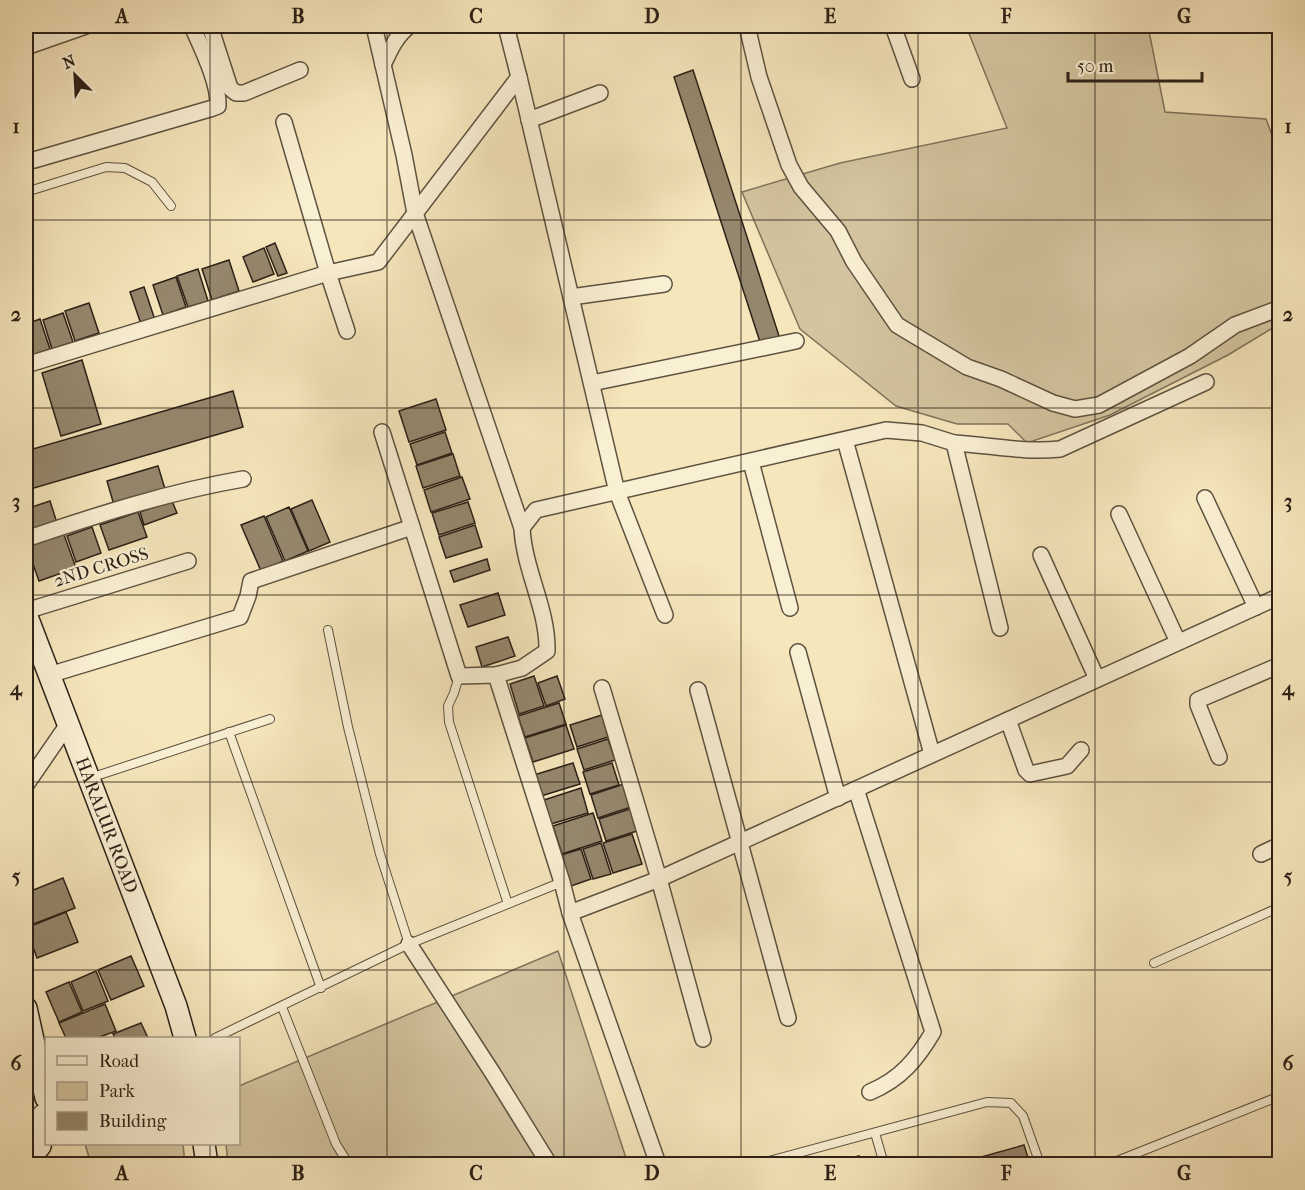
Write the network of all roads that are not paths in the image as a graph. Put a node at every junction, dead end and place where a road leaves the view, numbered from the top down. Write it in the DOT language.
graph roads {
  1 [pos="47,26"];
  2 [pos="86,26"];
  3 [pos="192,26"];
  4 [pos="211,26"];
  5 [pos="374,26"];
  6 [pos="409,26"];
  7 [pos="506,26"];
  8 [pos="747,26"];
  9 [pos="893,26"];
  10 [pos="26,33"];
  11 [pos="26,47"];
  12 [pos="383,65"];
  13 [pos="300,70"];
  14 [pos="519,77"];
  15 [pos="912,79"];
  16 [pos="600,93"];
  17 [pos="529,120"];
  18 [pos="284,122"];
  19 [pos="34,160"];
  20 [pos="26,192"];
  21 [pos="171,206"];
  22 [pos="416,213"];
  23 [pos="328,273"];
  24 [pos="664,284"];
  25 [pos="571,297"];
  26 [pos="1280,308"];
  27 [pos="347,331"];
  28 [pos="796,341"];
  29 [pos="26,365"];
  30 [pos="1206,382"];
  31 [pos="592,383"];
  32 [pos="382,432"];
  33 [pos="845,440"];
  34 [pos="954,443"];
  35 [pos="751,462"];
  36 [pos="243,479"];
  37 [pos="617,492"];
  38 [pos="1205,498"];
  39 [pos="1119,514"];
  40 [pos="412,526"];
  41 [pos="522,528"];
  42 [pos="26,539"];
  43 [pos="1041,555"];
  44 [pos="188,561"];
  45 [pos="1280,596"];
  46 [pos="1256,607"];
  47 [pos="790,608"];
  48 [pos="26,612"];
  49 [pos="665,615"];
  50 [pos="1000,628"];
  51 [pos="328,630"];
  52 [pos="1178,642"];
  53 [pos="798,652"];
  54 [pos="1279,668"];
  55 [pos="49,675"];
  56 [pos="496,675"];
  57 [pos="459,676"];
  58 [pos="1097,679"];
  59 [pos="602,688"];
  60 [pos="698,690"];
  61 [pos="270,719"];
  62 [pos="1008,720"];
  63 [pos="68,724"];
  64 [pos="229,732"];
  65 [pos="1080,750"];
  66 [pos="932,754"];
  67 [pos="1219,757"];
  68 [pos="89,778"];
  69 [pos="26,786"];
  70 [pos="856,789"];
  71 [pos="838,798"];
  72 [pos="739,842"];
  73 [pos="1279,846"];
  74 [pos="1261,854"];
  75 [pos="658,879"];
  76 [pos="562,882"];
  77 [pos="508,904"];
  78 [pos="1280,907"];
  79 [pos="570,913"];
  80 [pos="409,944"];
  81 [pos="1154,963"];
  82 [pos="321,988"];
  83 [pos="282,1007"];
  84 [pos="26,1008"];
  85 [pos="788,1018"];
  86 [pos="185,1037"];
  87 [pos="217,1037"];
  88 [pos="703,1039"];
  89 [pos="870,1092"];
  90 [pos="45,1094"];
  91 [pos="1280,1096"];
  92 [pos="45,1110"];
  93 [pos="45,1122"];
  94 [pos="26,1126"];
  95 [pos="875,1132"];
  96 [pos="204,1145"];
  97 [pos="26,1162"];
  98 [pos="772,1163"];
  99 [pos="1112,1163"];
  100 [pos="207,1164"];
  101 [pos="354,1164"];
  102 [pos="549,1164"];
  103 [pos="658,1164"];
  104 [pos="758,1164"];
  105 [pos="885,1164"];
  106 [pos="1041,1164"];
  1 -- 10 [label="street"];
  2 -- 11 [label="street"];
  3 -- 19 [label="street"];
  4 -- 13 [label="street"];
  5 -- 12 [label="street"];
  6 -- 12 [label="street"];
  7 -- 14 [label="street"];
  8 -- 26 [label="street"];
  9 -- 15 [label="street"];
  12 -- 22 [label="street"];
  14 -- 17 [label="street"];
  14 -- 22 [label="street"];
  16 -- 17 [label="street"];
  17 -- 25 [label="street"];
  18 -- 23 [label="street"];
  20 -- 21 [label="lane"];
  22 -- 23 [label="street"];
  22 -- 41 [label="street"];
  23 -- 27 [label="street"];
  23 -- 29 [label="street"];
  24 -- 25 [label="street"];
  25 -- 31 [label="street"];
  28 -- 31 [label="street"];
  30 -- 34 [label="street"];
  31 -- 37 [label="street"];
  32 -- 40 [label="street"];
  33 -- 34 [label="street"];
  33 -- 35 [label="street"];
  33 -- 66 [label="street"];
  34 -- 50 [label="street"];
  35 -- 37 [label="street"];
  35 -- 47 [label="street"];
  36 -- 42 [label="street"];
  37 -- 41 [label="street"];
  37 -- 49 [label="street"];
  38 -- 46 [label="street"];
  39 -- 52 [label="street"];
  40 -- 55 [label="street"];
  40 -- 57 [label="street"];
  41 -- 56 [label="street"];
  43 -- 58 [label="street"];
  44 -- 48 [label="street, 2ND CROSS"];
  45 -- 46 [label="street"];
  46 -- 52 [label="street"];
  48 -- 55 [label="street, HARALUR ROAD"];
  51 -- 80 [label="lane"];
  52 -- 58 [label="street"];
  53 -- 71 [label="street"];
  54 -- 67 [label="street"];
  55 -- 63 [label="street, HARALUR ROAD"];
  56 -- 57 [label="street"];
  56 -- 76 [label="street"];
  57 -- 77 [label="lane"];
  58 -- 62 [label="street"];
  59 -- 75 [label="street"];
  60 -- 72 [label="street"];
  61 -- 64 [label="lane"];
  62 -- 65 [label="street"];
  62 -- 66 [label="street"];
  63 -- 68 [label="street, HARALUR ROAD"];
  63 -- 69 [label="street"];
  64 -- 68 [label="lane"];
  64 -- 82 [label="lane"];
  66 -- 70 [label="street"];
  68 -- 86 [label="street, HARALUR ROAD"];
  70 -- 71 [label="street"];
  70 -- 89 [label="street"];
  71 -- 72 [label="street"];
  72 -- 75 [label="street"];
  72 -- 85 [label="street"];
  73 -- 74 [label="street"];
  75 -- 79 [label="street"];
  75 -- 88 [label="street"];
  76 -- 77 [label="lane"];
  76 -- 79 [label="street"];
  77 -- 80 [label="lane"];
  78 -- 81 [label="lane"];
  79 -- 103 [label="street"];
  80 -- 82 [label="lane"];
  80 -- 102 [label="street"];
  82 -- 83 [label="lane"];
  83 -- 87 [label="lane"];
  83 -- 101 [label="lane"];
  84 -- 90 [label="street"];
  91 -- 99 [label="lane"];
  92 -- 94 [label="street"];
  93 -- 97 [label="street"];
  95 -- 98 [label="lane"];
  95 -- 105 [label="lane"];
  95 -- 106 [label="lane"];
  96 -- 100 [label="street"];
  98 -- 104 [label="lane"];
}
